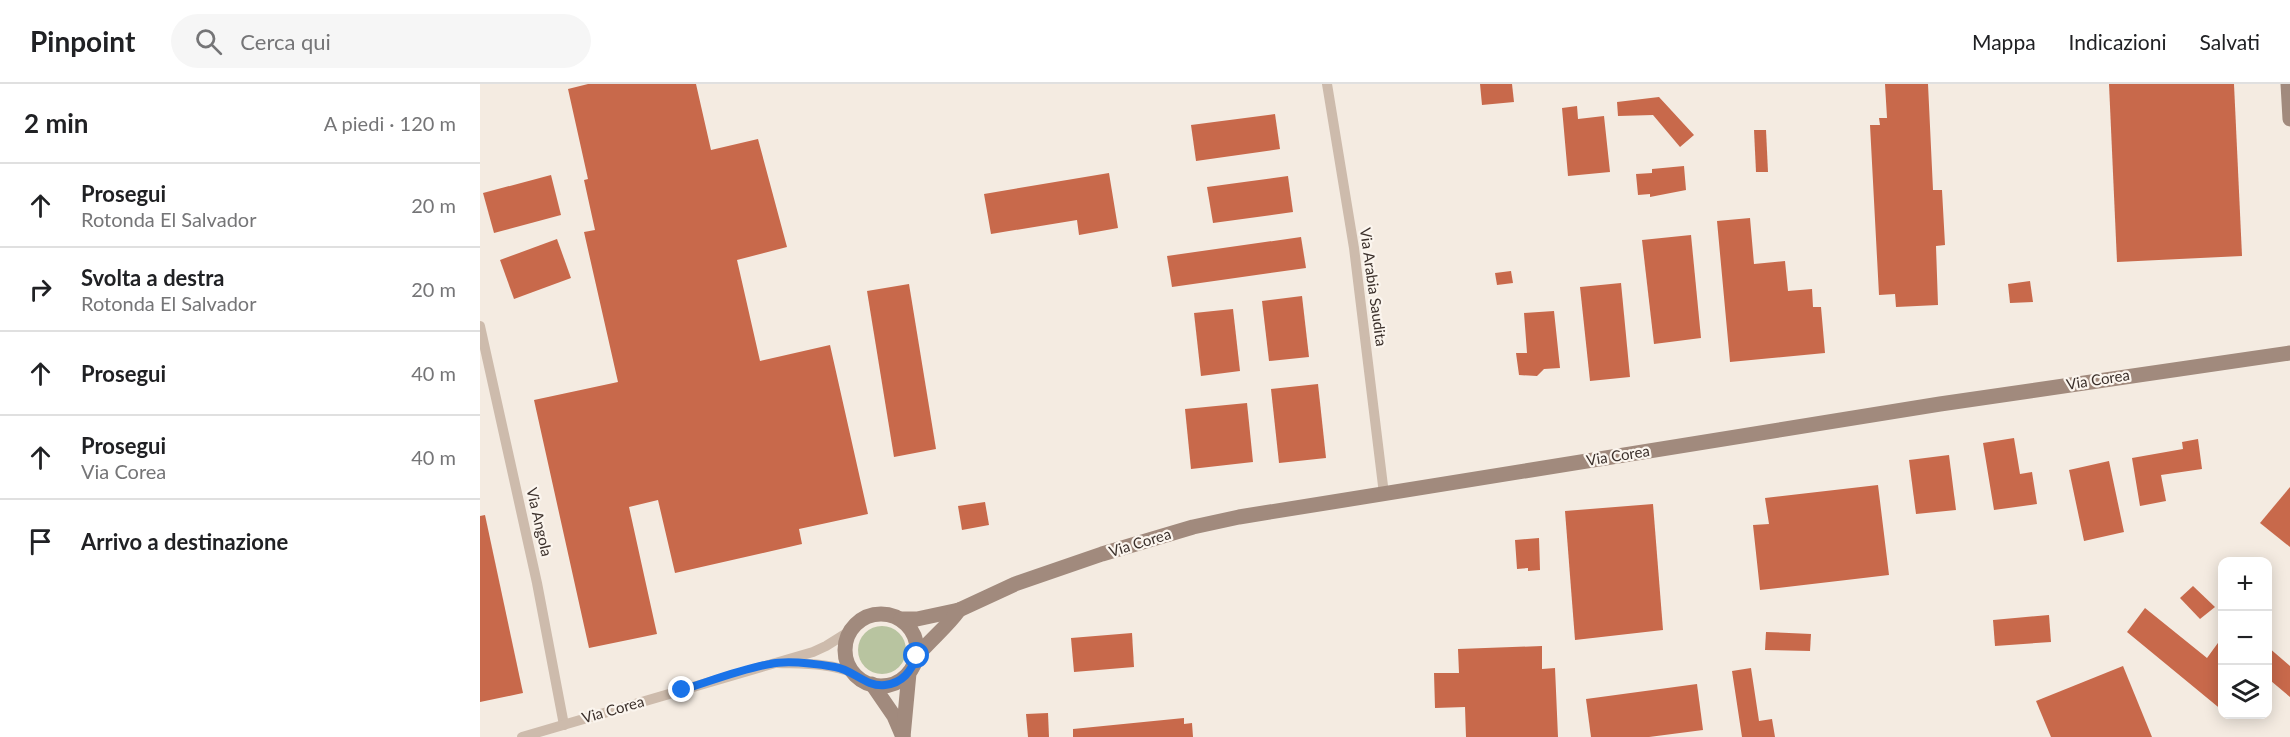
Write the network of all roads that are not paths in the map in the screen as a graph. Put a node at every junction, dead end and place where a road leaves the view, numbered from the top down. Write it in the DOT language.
graph roads {
  1 [pos="1327,84"];
  2 [pos="2288,84"];
  3 [pos="2290,119"];
  4 [pos="480,326"];
  5 [pos="2290,353"];
  6 [pos="1384,494"];
  7 [pos="958,610"];
  8 [pos="901,619"];
  9 [pos="850,631"];
  10 [pos="917,656"];
  11 [pos="772,663"];
  12 [pos="854,673"];
  13 [pos="909,673"];
  14 [pos="872,684"];
  15 [pos="564,724"];
  16 [pos="522,737"];
  1 -- 6 [label="street, Via Arabia Saudita"];
  2 -- 3 [label="street"];
  4 -- 15 [label="street, Via Angola"];
  5 -- 6 [label="street, Via Corea"];
  6 -- 7 [label="street, Via Corea"];
  7 -- 8 [label="street"];
  7 -- 10 [label="street"];
  8 -- 9 [label="street"];
  8 -- 10 [label="street"];
  9 -- 11 [label="street, Via Corea"];
  9 -- 12 [label="street"];
  10 -- 13 [label="street"];
  11 -- 12 [label="street"];
  11 -- 15 [label="street, Via Corea"];
  12 -- 14 [label="street"];
  13 -- 14 [label="street"];
  13 -- 14 [label="street"];
  15 -- 16 [label="street, Via Corea"];
}
